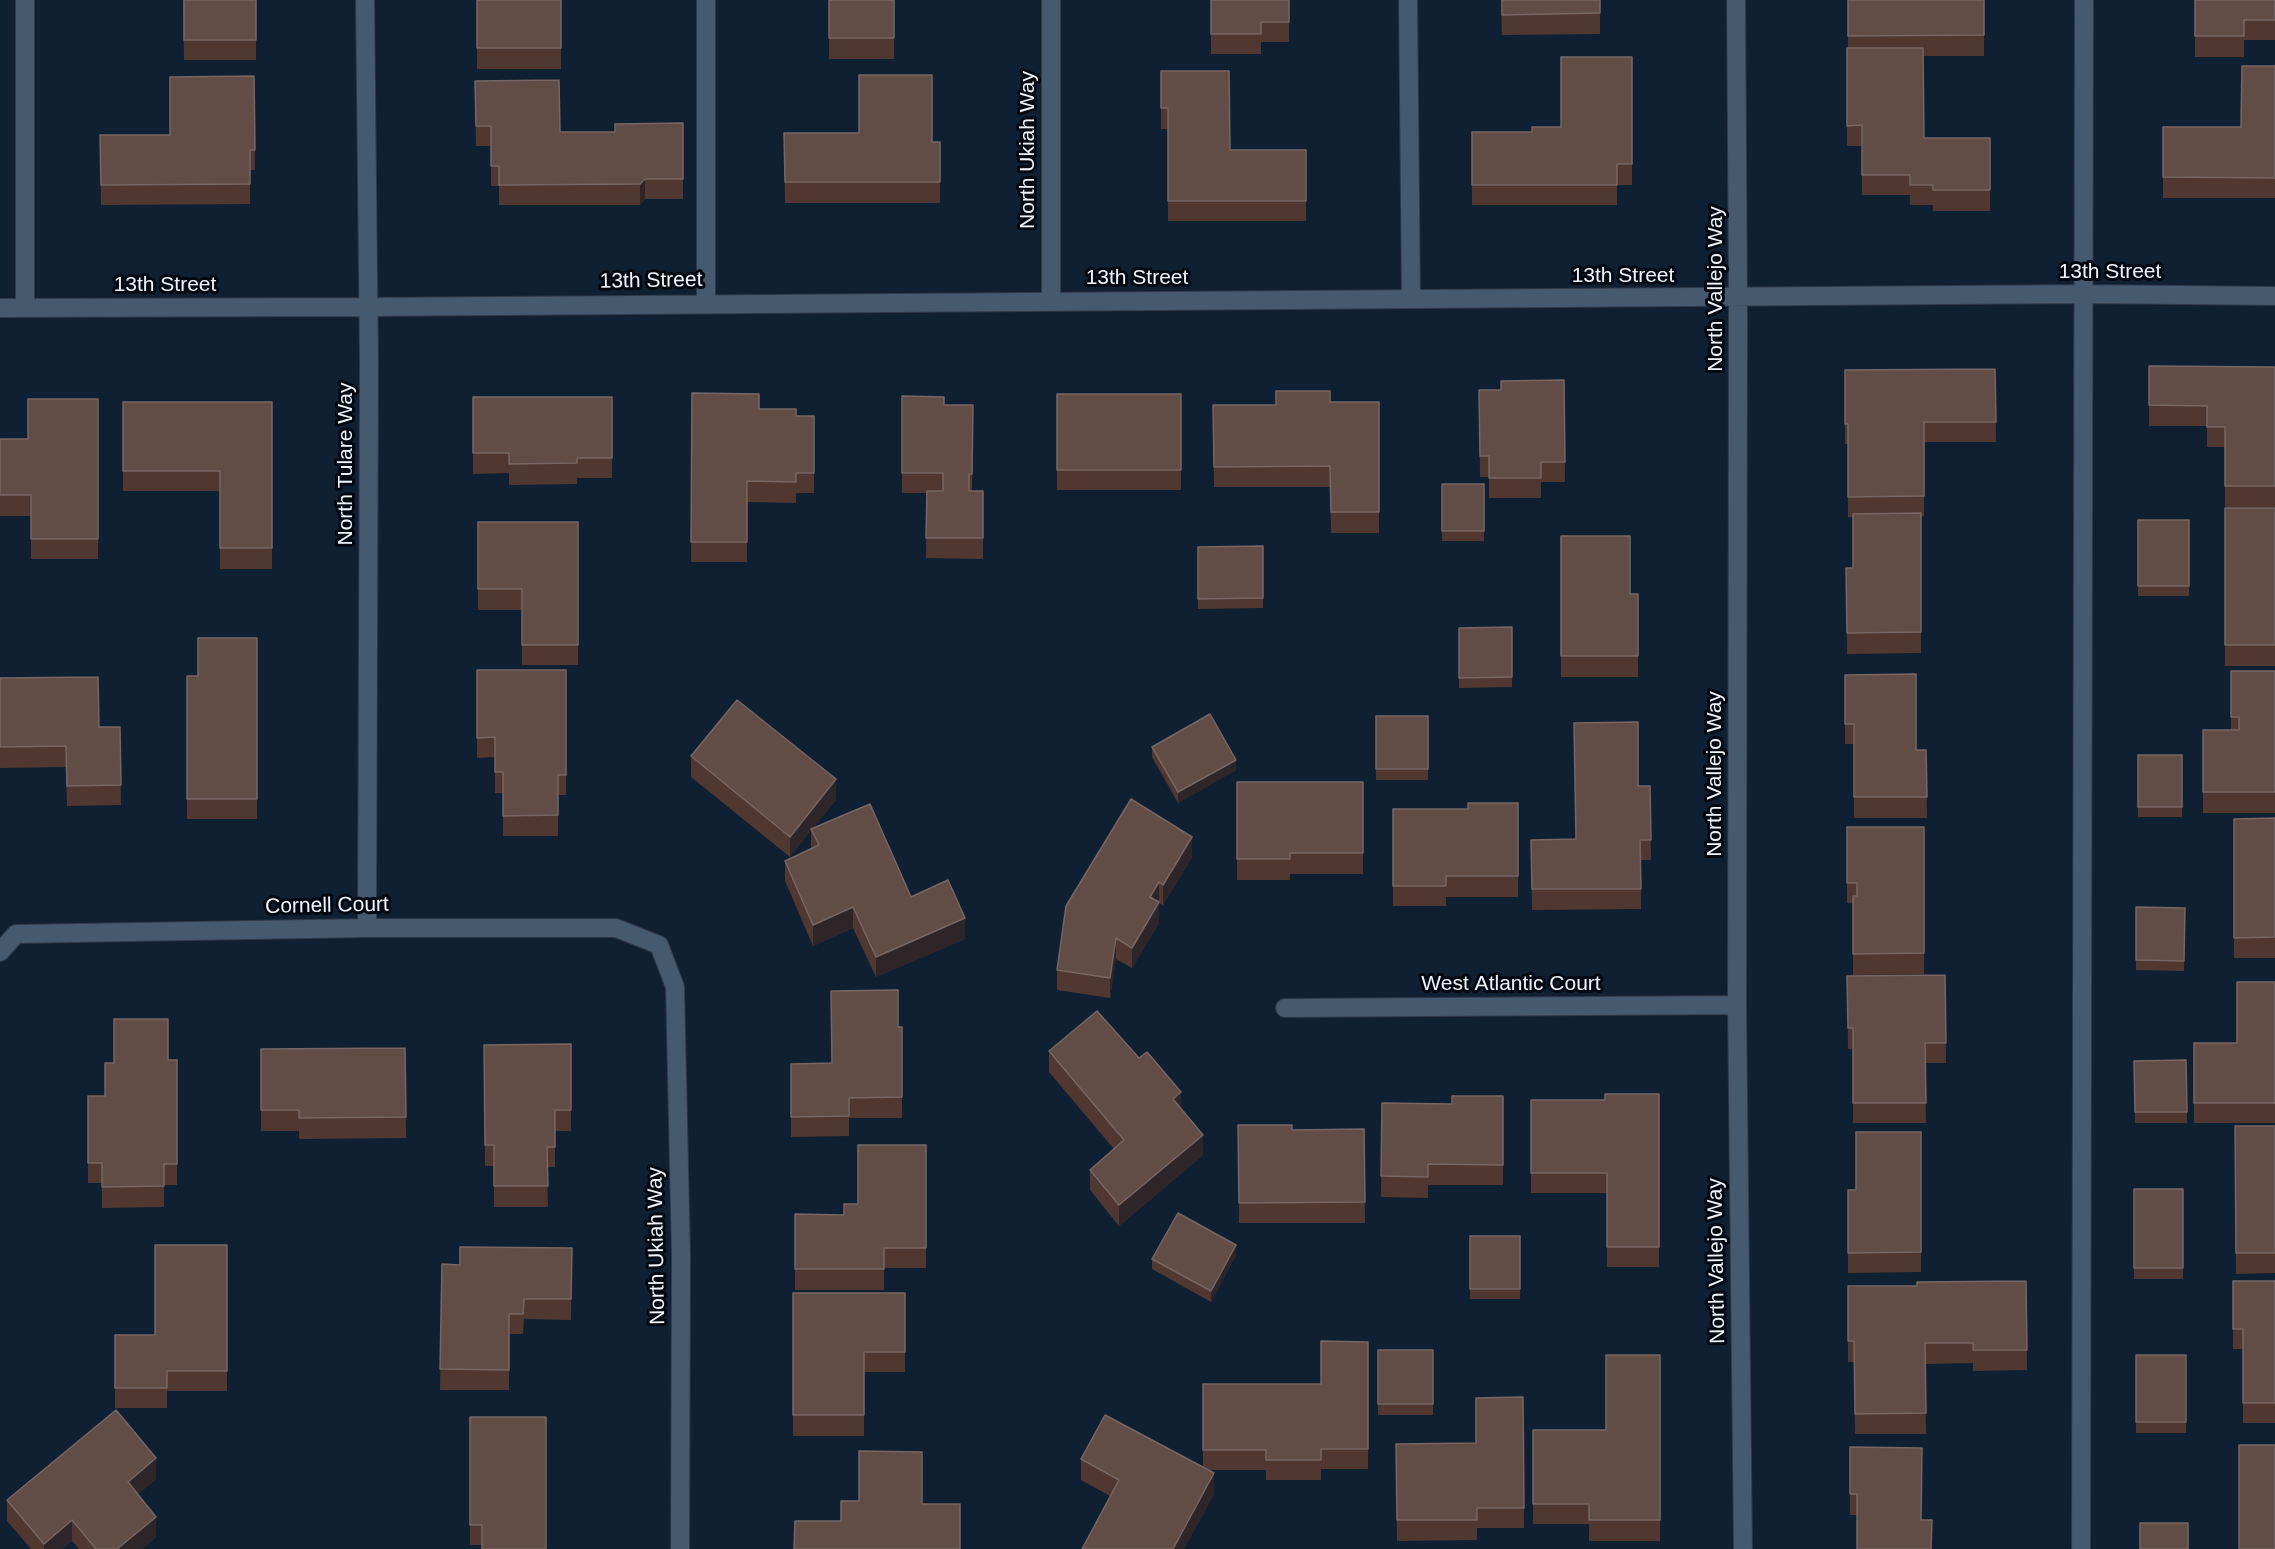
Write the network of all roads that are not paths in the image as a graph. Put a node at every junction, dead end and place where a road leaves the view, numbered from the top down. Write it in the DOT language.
graph roads {
  1 [pos="24,0"];
  2 [pos="365,0"];
  3 [pos="706,0"];
  4 [pos="1051,0"];
  5 [pos="1408,0"];
  6 [pos="1736,0"];
  7 [pos="2084,0"];
  8 [pos="2084,294"];
  9 [pos="2275,296"];
  10 [pos="1738,298"];
  11 [pos="1411,299"];
  12 [pos="1051,300"];
  13 [pos="706,303"];
  14 [pos="368,307"];
  15 [pos="0,308"];
  16 [pos="25,308"];
  17 [pos="368,928"];
  18 [pos="659,945"];
  19 [pos="0,952"];
  20 [pos="1737,1005"];
  21 [pos="1285,1008"];
  22 [pos="680,1549"];
  23 [pos="1743,1549"];
  24 [pos="2081,1549"];
  1 -- 16 [label="street"];
  2 -- 14 [label="street, North Tulare Way"];
  3 -- 13 [label="street"];
  4 -- 12 [label="street, North Ukiah Way"];
  5 -- 11 [label="street"];
  6 -- 10 [label="street, North Vallejo Way"];
  7 -- 8 [label="street"];
  8 -- 9 [label="street, 13th Street"];
  8 -- 10 [label="street, 13th Street"];
  8 -- 24 [label="street"];
  10 -- 11 [label="street, 13th Street"];
  10 -- 20 [label="street, North Vallejo Way"];
  11 -- 12 [label="street, 13th Street"];
  12 -- 13 [label="street, 13th Street"];
  13 -- 14 [label="street, 13th Street"];
  14 -- 16 [label="street, 13th Street"];
  14 -- 17 [label="street, North Tulare Way"];
  15 -- 16 [label="street, 13th Street"];
  17 -- 18 [label="street, Cornell Court"];
  17 -- 19 [label="street, Cornell Court"];
  18 -- 22 [label="street, North Ukiah Way"];
  20 -- 21 [label="street, West Atlantic Court"];
  20 -- 23 [label="street, North Vallejo Way"];
}
